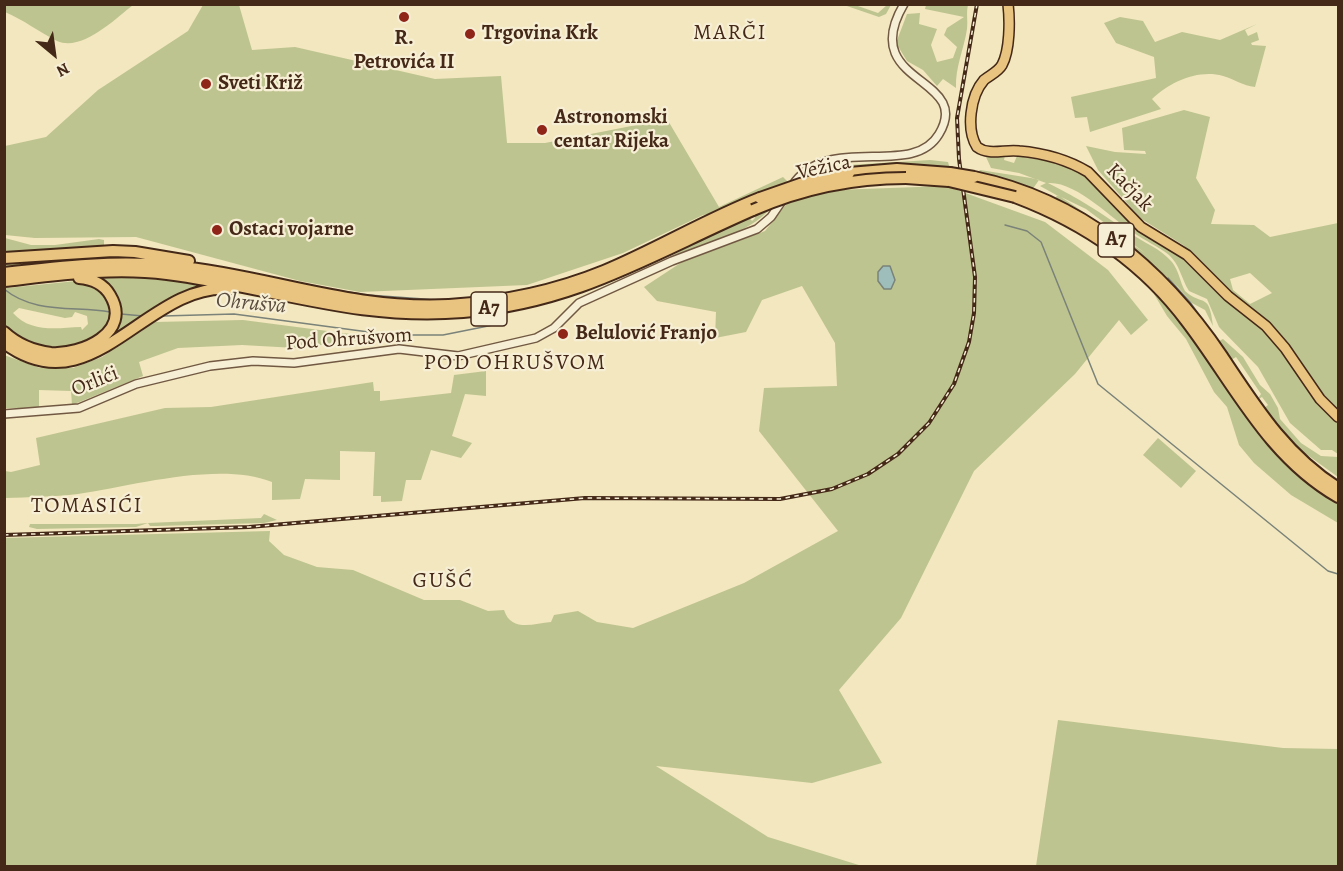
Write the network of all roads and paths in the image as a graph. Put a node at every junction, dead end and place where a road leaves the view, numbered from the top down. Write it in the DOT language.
graph roads {
  1 [pos="904,4"];
  2 [pos="1008,4"];
  3 [pos="950,177"];
  4 [pos="4,258"];
  5 [pos="74,272"];
  6 [pos="4,273"];
  7 [pos="4,284"];
  8 [pos="425,310"];
  9 [pos="4,332"];
  10 [pos="4,343"];
  11 [pos="89,351"];
  12 [pos="161,377"];
  13 [pos="4,414"];
  14 [pos="1338,417"];
  15 [pos="1260,429"];
  16 [pos="1295,455"];
  17 [pos="1338,483"];
  18 [pos="1338,488"];
  19 [pos="1338,497"];
  20 [pos="1338,502"];
  1 -- 12 [label="street, Pod Ohrušvom"];
  2 -- 14 [label="main road, Kačjak"];
  3 -- 8 [label="highway, Vežica / A7, bridge"];
  3 -- 8 [label="highway, A7, bridge"];
  3 -- 15 [label="highway, A7, bridge"];
  3 -- 16 [label="highway, A7, bridge"];
  4 -- 8 [label="highway"];
  5 -- 6 [label="highway, A7"];
  5 -- 7 [label="highway, A7"];
  5 -- 8 [label="highway, A7"];
  5 -- 11 [label="highway"];
  8 -- 11 [label="highway"];
  9 -- 11 [label="highway"];
  10 -- 11 [label="highway"];
  12 -- 13 [label="street, Orlići"];
  15 -- 19 [label="highway, A7"];
  15 -- 20 [label="highway"];
  16 -- 17 [label="highway"];
  16 -- 18 [label="highway, A7"];
}
